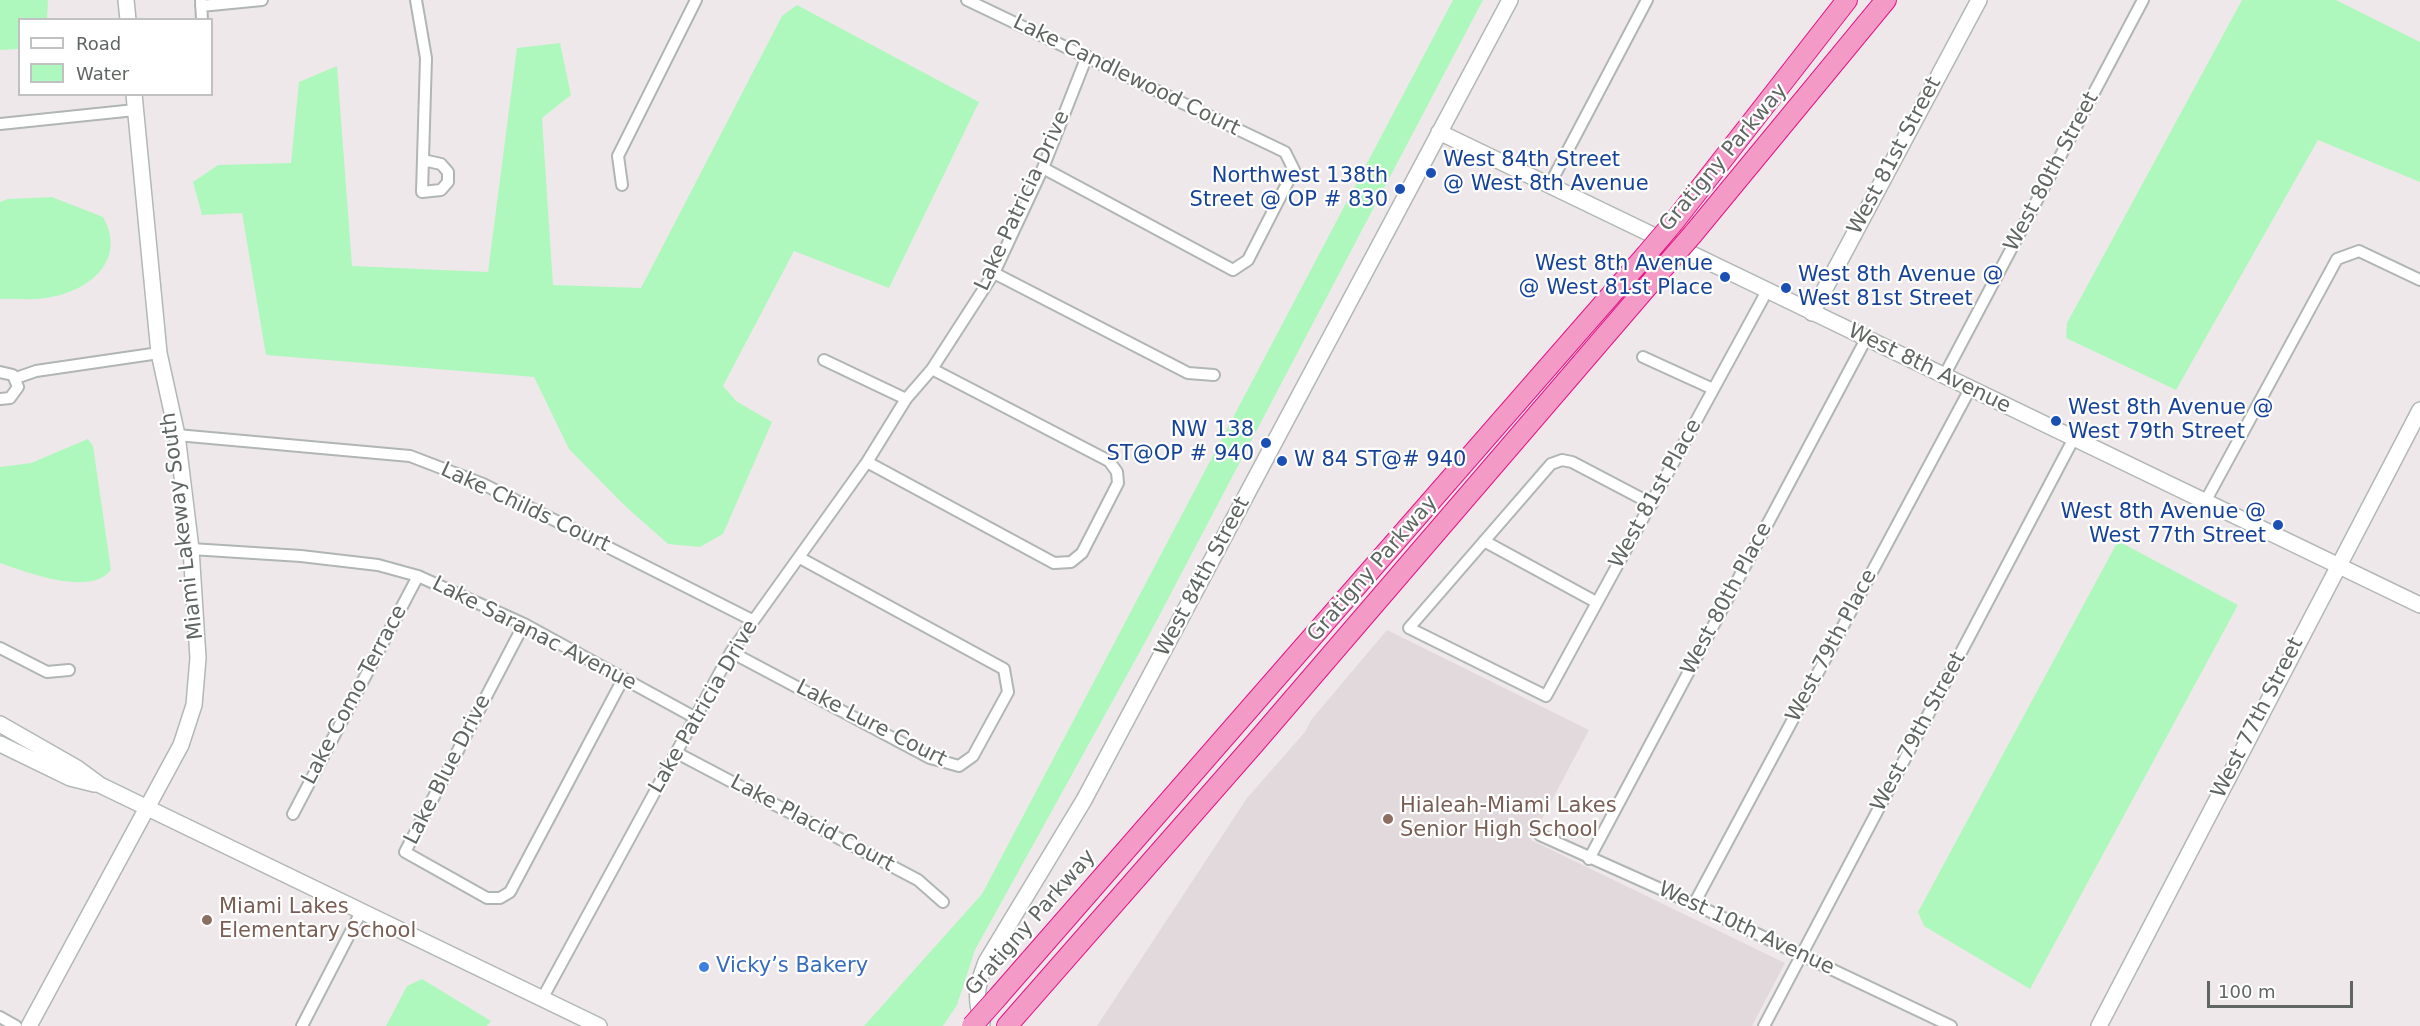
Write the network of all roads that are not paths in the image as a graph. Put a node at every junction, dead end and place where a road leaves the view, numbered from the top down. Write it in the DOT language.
graph roads {
  1 [pos="126,0"];
  2 [pos="262,0"];
  3 [pos="416,0"];
  4 [pos="696,0"];
  5 [pos="967,0"];
  6 [pos="1510,0"];
  7 [pos="1647,0"];
  8 [pos="1847,0"];
  9 [pos="1886,0"];
  10 [pos="1979,0"];
  11 [pos="2143,0"];
  12 [pos="201,3"];
  13 [pos="128,18"];
  14 [pos="202,18"];
  15 [pos="1088,56"];
  16 [pos="135,102"];
  17 [pos="0,124"];
  18 [pos="1439,132"];
  19 [pos="423,160"];
  20 [pos="1043,168"];
  21 [pos="622,185"];
  22 [pos="1549,186"];
  23 [pos="994,273"];
  24 [pos="2420,280"];
  25 [pos="1767,291"];
  26 [pos="1812,313"];
  27 [pos="1866,339"];
  28 [pos="159,353"];
  29 [pos="1643,357"];
  30 [pos="824,360"];
  31 [pos="932,369"];
  32 [pos="0,372"];
  33 [pos="1214,375"];
  34 [pos="1944,376"];
  35 [pos="16,378"];
  36 [pos="1970,388"];
  37 [pos="1713,389"];
  38 [pos="0,399"];
  39 [pos="906,399"];
  40 [pos="2420,410"];
  41 [pos="177,435"];
  42 [pos="2074,438"];
  43 [pos="867,462"];
  44 [pos="2205,502"];
  45 [pos="1652,504"];
  46 [pos="1484,541"];
  47 [pos="190,549"];
  48 [pos="800,558"];
  49 [pos="2337,565"];
  50 [pos="418,576"];
  51 [pos="1596,602"];
  52 [pos="2420,605"];
  53 [pos="752,620"];
  54 [pos="524,624"];
  55 [pos="0,648"];
  56 [pos="731,652"];
  57 [pos="69,670"];
  58 [pos="623,679"];
  59 [pos="694,717"];
  60 [pos="0,724"];
  61 [pos="0,744"];
  62 [pos="677,753"];
  63 [pos="100,785"];
  64 [pos="148,809"];
  65 [pos="293,814"];
  66 [pos="1540,835"];
  67 [pos="1589,859"];
  68 [pos="943,902"];
  69 [pos="1694,904"];
  70 [pos="361,912"];
  71 [pos="1802,954"];
  72 [pos="542,999"];
  73 [pos="0,1017"];
  74 [pos="16,1026"];
  75 [pos="29,1026"];
  76 [pos="303,1026"];
  77 [pos="599,1026"];
  78 [pos="972,1026"];
  79 [pos="983,1026"];
  80 [pos="1007,1026"];
  81 [pos="1764,1026"];
  82 [pos="1951,1026"];
  83 [pos="2099,1026"];
  1 -- 13 [label="street"];
  2 -- 12 [label="street"];
  3 -- 19 [label="street"];
  4 -- 21 [label="street"];
  5 -- 15 [label="street, Lake Candlewood Court"];
  6 -- 18 [label="street, West 84th Street"];
  7 -- 22 [label="street"];
  8 -- 78 [label="highway, Gratigny Parkway, bridge"];
  9 -- 80 [label="highway, Gratigny Parkway, bridge"];
  10 -- 26 [label="street, West 81st Street"];
  11 -- 34 [label="street, West 80th Street"];
  12 -- 14 [label="street"];
  15 -- 20 [label="street, Lake Patricia Drive"];
  15 -- 20 [label="street, Lake Candlewood Court"];
  16 -- 17 [label="street"];
  16 -- 28 [label="street, Miami Lakeway South"];
  18 -- 22 [label="street, West 8th Avenue"];
  18 -- 79 [label="street, West 84th Street"];
  19 -- 19 [label="street"];
  20 -- 23 [label="street, Lake Patricia Drive"];
  22 -- 25 [label="street, West 8th Avenue"];
  23 -- 31 [label="street, Lake Patricia Drive"];
  23 -- 33 [label="street"];
  24 -- 44 [label="street"];
  25 -- 26 [label="street, West 8th Avenue"];
  25 -- 37 [label="street, West 81st Place"];
  26 -- 27 [label="street, West 8th Avenue"];
  27 -- 34 [label="street, West 8th Avenue"];
  27 -- 67 [label="street, West 80th Place"];
  28 -- 35 [label="street"];
  28 -- 41 [label="street, Miami Lakeway South"];
  29 -- 37 [label="street"];
  30 -- 39 [label="street"];
  31 -- 39 [label="street, Lake Patricia Drive"];
  31 -- 43 [label="street"];
  32 -- 35 [label="street"];
  34 -- 36 [label="street, West 8th Avenue"];
  35 -- 38 [label="street"];
  36 -- 42 [label="street, West 8th Avenue"];
  36 -- 69 [label="street, West 79th Place"];
  37 -- 45 [label="street, West 81st Place"];
  39 -- 43 [label="street, Lake Patricia Drive"];
  40 -- 49 [label="street, West 77th Street"];
  41 -- 47 [label="street, Miami Lakeway South"];
  41 -- 53 [label="street, Lake Childs Court"];
  42 -- 44 [label="street, West 8th Avenue"];
  42 -- 71 [label="street, West 79th Street"];
  43 -- 48 [label="street, Lake Patricia Drive"];
  44 -- 49 [label="street, West 8th Avenue"];
  45 -- 46 [label="street"];
  45 -- 51 [label="street, West 81st Place"];
  46 -- 51 [label="street"];
  46 -- 51 [label="street, West 81st Place"];
  47 -- 50 [label="street, Lake Saranac Avenue"];
  47 -- 64 [label="street, Miami Lakeway South"];
  48 -- 53 [label="street, Lake Patricia Drive"];
  48 -- 56 [label="street, Lake Lure Court"];
  49 -- 52 [label="street, West 8th Avenue"];
  49 -- 83 [label="street, West 77th Street"];
  50 -- 54 [label="street, Lake Saranac Avenue"];
  50 -- 65 [label="street, Lake Como Terrace"];
  53 -- 56 [label="street, Lake Patricia Drive"];
  54 -- 58 [label="street, Lake Saranac Avenue"];
  54 -- 58 [label="street, Lake Blue Drive"];
  55 -- 57 [label="street"];
  56 -- 59 [label="street, Lake Patricia Drive"];
  58 -- 59 [label="street, Lake Saranac Avenue"];
  59 -- 62 [label="street, Lake Patricia Drive"];
  60 -- 63 [label="street"];
  61 -- 63 [label="street"];
  62 -- 68 [label="street, Lake Placid Court"];
  62 -- 72 [label="street, Lake Patricia Drive"];
  63 -- 64 [label="street"];
  64 -- 70 [label="street"];
  64 -- 75 [label="street, Miami Lakeway South"];
  66 -- 67 [label="street, West 10th Avenue"];
  67 -- 69 [label="street, West 10th Avenue"];
  69 -- 71 [label="street, West 10th Avenue"];
  70 -- 72 [label="street"];
  70 -- 76 [label="street"];
  71 -- 81 [label="street, West 79th Street"];
  71 -- 82 [label="street, West 10th Avenue"];
  72 -- 77 [label="street"];
  73 -- 74 [label="street"];
}
